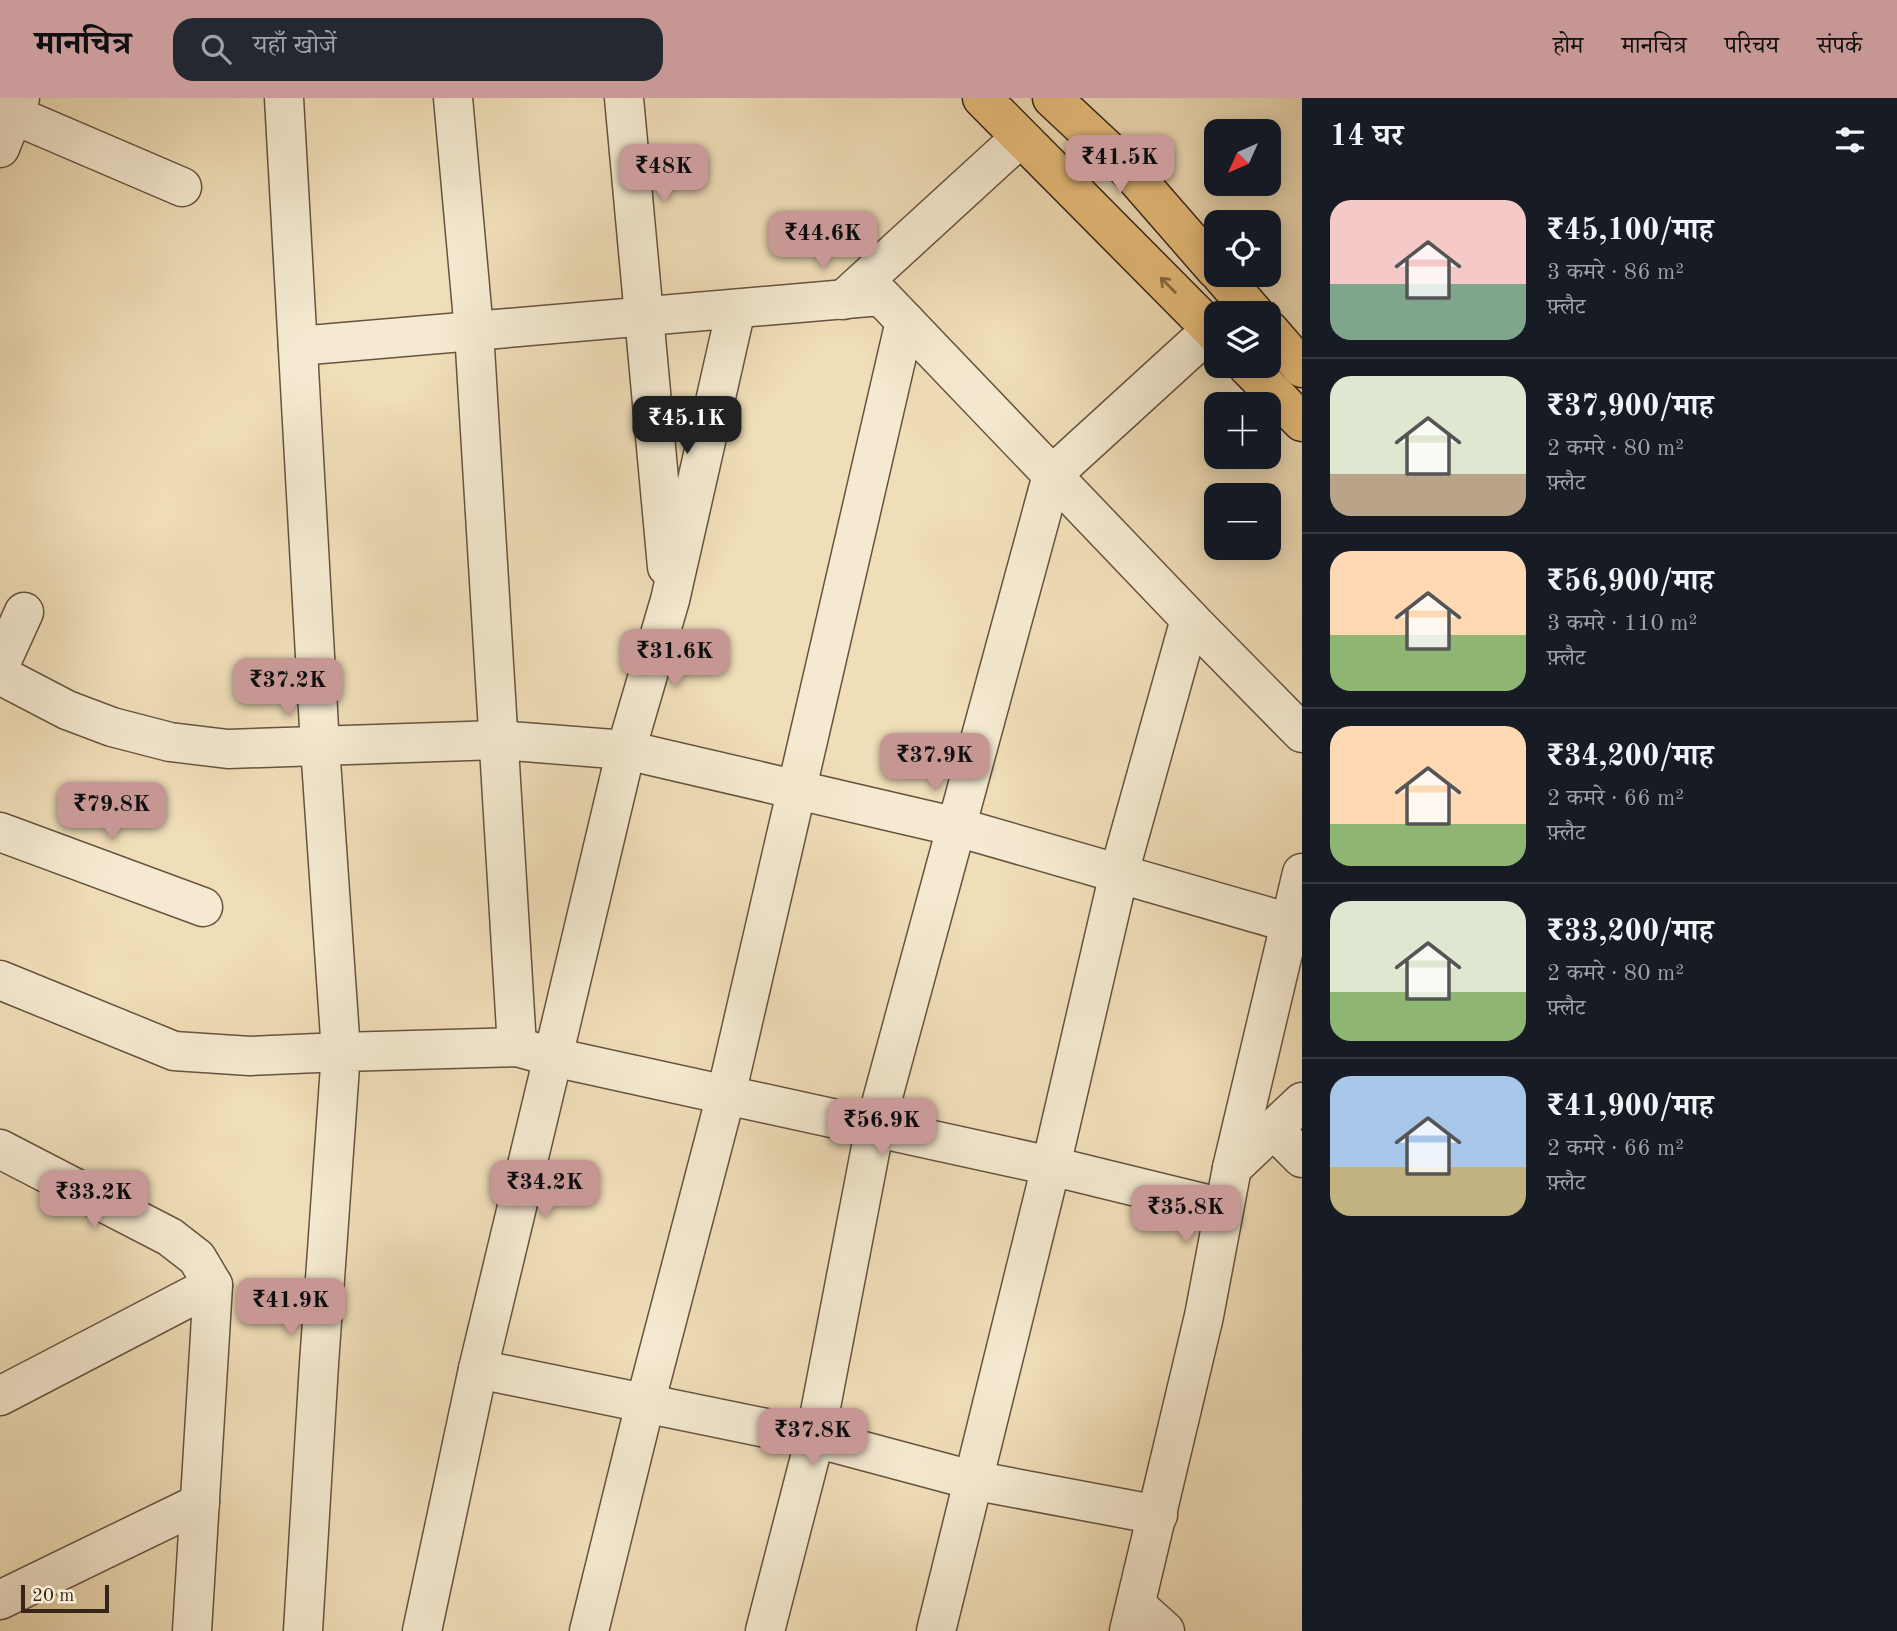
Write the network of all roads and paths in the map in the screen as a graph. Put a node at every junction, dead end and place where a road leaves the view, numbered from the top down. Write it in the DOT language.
graph roads {
  1 [pos="284,98"];
  2 [pos="453,98"];
  3 [pos="624,98"];
  4 [pos="982,98"];
  5 [pos="1052,98"];
  6 [pos="8,117"];
  7 [pos="1020,138"];
  8 [pos="182,187"];
  9 [pos="1204,256"];
  10 [pos="1231,287"];
  11 [pos="842,300"];
  12 [pos="1244,301"];
  13 [pos="736,309"];
  14 [pos="644,316"];
  15 [pos="905,321"];
  16 [pos="1204,322"];
  17 [pos="474,331"];
  18 [pos="1204,341"];
  19 [pos="1281,344"];
  20 [pos="299,346"];
  21 [pos="1302,368"];
  22 [pos="1259,378"];
  23 [pos="1302,422"];
  24 [pos="1052,475"];
  25 [pos="670,600"];
  26 [pos="24,612"];
  27 [pos="1190,619"];
  28 [pos="0,665"];
  29 [pos="0,675"];
  30 [pos="1302,733"];
  31 [pos="498,740"];
  32 [pos="320,746"];
  33 [pos="626,750"];
  34 [pos="796,791"];
  35 [pos="957,827"];
  36 [pos="0,832"];
  37 [pos="1119,873"];
  38 [pos="1302,873"];
  39 [pos="202,907"];
  40 [pos="1290,923"];
  41 [pos="0,980"];
  42 [pos="517,1047"];
  43 [pos="341,1052"];
  44 [pos="553,1057"];
  45 [pos="726,1095"];
  46 [pos="1302,1102"];
  47 [pos="875,1126"];
  48 [pos="1273,1129"];
  49 [pos="0,1149"];
  50 [pos="1302,1158"];
  51 [pos="1051,1166"];
  52 [pos="1232,1168"];
  53 [pos="1223,1208"];
  54 [pos="213,1285"];
  55 [pos="478,1370"];
  56 [pos="0,1396"];
  57 [pos="645,1404"];
  58 [pos="815,1438"];
  59 [pos="972,1480"];
  60 [pos="200,1503"];
  61 [pos="1158,1514"];
  62 [pos="0,1600"];
  63 [pos="1133,1618"];
  64 [pos="192,1631"];
  65 [pos="303,1631"];
  66 [pos="422,1631"];
  67 [pos="589,1631"];
  68 [pos="765,1631"];
  69 [pos="936,1631"];
  70 [pos="1165,1631"];
  1 -- 20 [label="street"];
  2 -- 17 [label="street"];
  3 -- 14 [label="street"];
  4 -- 7 [label="main road"];
  5 -- 9 [label="main road"];
  6 -- 8 [label="street"];
  7 -- 11 [label="street"];
  16 -- 7 [label="main road, one-way"];
  10 -- 12 [label="main road"];
  11 -- 13 [label="street"];
  11 -- 15 [label="street"];
  13 -- 14 [label="street"];
  13 -- 25 [label="street"];
  14 -- 17 [label="street"];
  14 -- 25 [label="street"];
  15 -- 24 [label="street"];
  15 -- 34 [label="street"];
  17 -- 20 [label="street"];
  17 -- 31 [label="street"];
  18 -- 24 [label="street"];
  19 -- 21 [label="main road"];
  20 -- 32 [label="street"];
  22 -- 23 [label="main road"];
  24 -- 27 [label="street"];
  24 -- 35 [label="street"];
  25 -- 33 [label="street"];
  26 -- 28 [label="street"];
  27 -- 30 [label="street"];
  27 -- 37 [label="street"];
  29 -- 32 [label="street"];
  31 -- 32 [label="street"];
  31 -- 33 [label="street"];
  31 -- 42 [label="street"];
  32 -- 43 [label="street"];
  33 -- 34 [label="street"];
  33 -- 44 [label="street"];
  34 -- 35 [label="street"];
  34 -- 45 [label="street"];
  35 -- 37 [label="street"];
  35 -- 47 [label="street"];
  36 -- 39 [label="street"];
  37 -- 40 [label="street"];
  37 -- 51 [label="street"];
  38 -- 40 [label="street"];
  40 -- 52 [label="street"];
  41 -- 43 [label="street"];
  42 -- 43 [label="street"];
  42 -- 44 [label="street"];
  43 -- 65 [label="street"];
  44 -- 45 [label="street"];
  44 -- 55 [label="street"];
  45 -- 47 [label="street"];
  45 -- 57 [label="street"];
  46 -- 48 [label="street"];
  47 -- 51 [label="street"];
  47 -- 58 [label="street"];
  48 -- 50 [label="street"];
  48 -- 52 [label="street"];
  49 -- 54 [label="street"];
  51 -- 53 [label="street"];
  51 -- 59 [label="street"];
  52 -- 53 [label="street"];
  53 -- 61 [label="street"];
  54 -- 56 [label="street"];
  54 -- 60 [label="street"];
  55 -- 57 [label="street"];
  55 -- 66 [label="street"];
  57 -- 58 [label="street"];
  57 -- 67 [label="street"];
  58 -- 59 [label="street"];
  58 -- 68 [label="street"];
  59 -- 61 [label="street"];
  59 -- 69 [label="street"];
  60 -- 62 [label="street"];
  60 -- 64 [label="street"];
  61 -- 63 [label="street"];
  63 -- 70 [label="street"];
}
